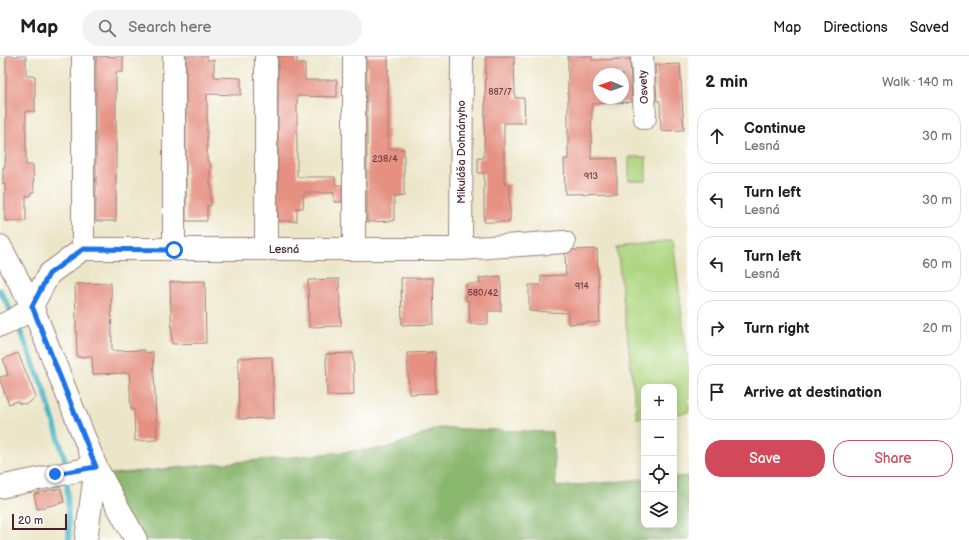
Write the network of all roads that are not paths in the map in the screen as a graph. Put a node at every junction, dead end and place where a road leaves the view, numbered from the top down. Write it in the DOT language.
graph roads {
  1 [pos="83,56"];
  2 [pos="174,56"];
  3 [pos="266,56"];
  4 [pos="354,56"];
  5 [pos="462,56"];
  6 [pos="642,56"];
  7 [pos="645,118"];
  8 [pos="564,242"];
  9 [pos="0,246"];
  10 [pos="83,249"];
  11 [pos="266,249"];
  12 [pos="354,249"];
  13 [pos="461,249"];
  14 [pos="174,250"];
  15 [pos="14,318"];
  16 [pos="96,467"];
  17 [pos="0,487"];
  18 [pos="86,540"];
  19 [pos="136,540"];
  1 -- 10 [label="street"];
  2 -- 14 [label="street"];
  3 -- 11 [label="street"];
  4 -- 12 [label="street"];
  5 -- 13 [label="street, Mikuláša Dohnányho"];
  6 -- 7 [label="street, Osvety"];
  8 -- 13 [label="street, Lesná"];
  9 -- 15 [label="street"];
  10 -- 14 [label="street, Lesná"];
  10 -- 15 [label="street"];
  11 -- 12 [label="street, Lesná"];
  11 -- 14 [label="street, Lesná"];
  12 -- 13 [label="street, Lesná"];
  15 -- 16 [label="street"];
  16 -- 17 [label="street"];
  16 -- 18 [label="street"];
  16 -- 19 [label="street"];
}
